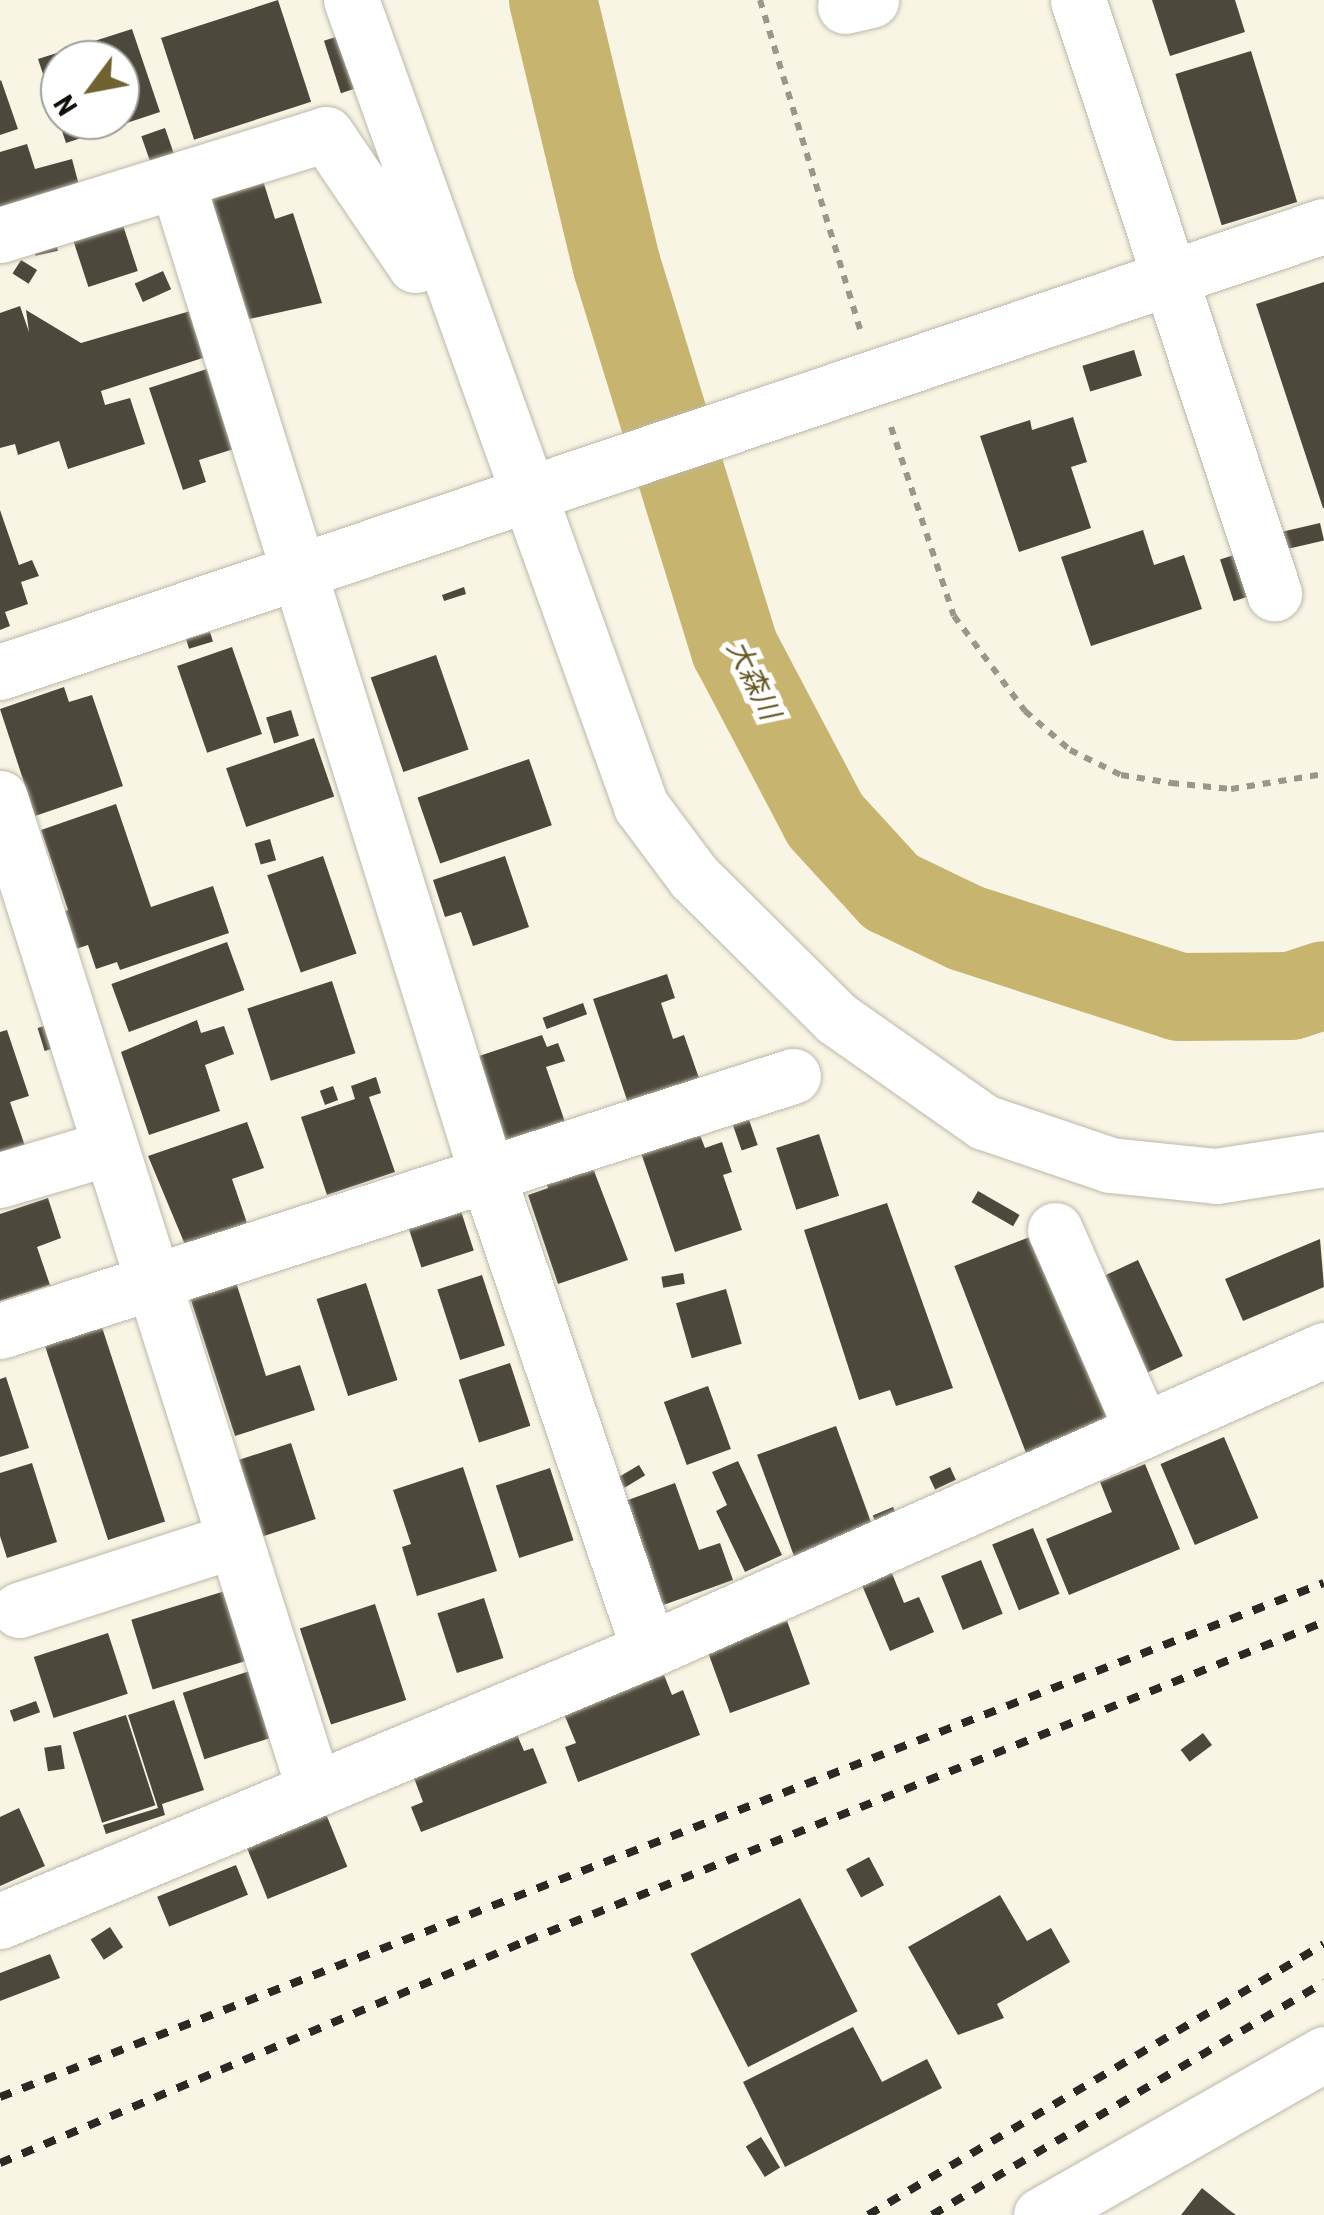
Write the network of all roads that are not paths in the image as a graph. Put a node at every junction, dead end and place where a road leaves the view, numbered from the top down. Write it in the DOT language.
graph roads {
  1 [pos="351,0"];
  2 [pos="1078,0"];
  3 [pos="177,182"];
  4 [pos="1324,226"];
  5 [pos="0,235"];
  6 [pos="441,259"];
  7 [pos="1168,279"];
  8 [pos="538,492"];
  9 [pos="294,571"];
  10 [pos="1274,593"];
  11 [pos="0,672"];
  12 [pos="0,798"];
  13 [pos="794,1076"];
  14 [pos="108,1148"];
  15 [pos="1324,1159"];
  16 [pos="486,1171"];
  17 [pos="0,1180"];
  18 [pos="1055,1230"];
  19 [pos="151,1284"];
  20 [pos="0,1331"];
  21 [pos="1324,1350"];
  22 [pos="1143,1431"];
  23 [pos="234,1540"];
  24 [pos="19,1610"];
  25 [pos="649,1650"];
  26 [pos="314,1789"];
  27 [pos="0,1921"];
  28 [pos="1324,2054"];
  29 [pos="1041,2215"];
  1 -- 6 [label="street"];
  2 -- 7 [label="street"];
  3 -- 5 [label="street"];
  3 -- 6 [label="street"];
  3 -- 9 [label="street"];
  4 -- 7 [label="street"];
  6 -- 8 [label="street"];
  7 -- 8 [label="street"];
  7 -- 10 [label="street"];
  8 -- 9 [label="street"];
  8 -- 15 [label="street"];
  9 -- 11 [label="street"];
  9 -- 16 [label="street"];
  12 -- 14 [label="street"];
  13 -- 16 [label="street"];
  14 -- 17 [label="street"];
  14 -- 19 [label="street"];
  16 -- 19 [label="street"];
  16 -- 25 [label="street"];
  18 -- 22 [label="street"];
  19 -- 20 [label="street"];
  19 -- 23 [label="street"];
  21 -- 22 [label="street"];
  22 -- 25 [label="street"];
  23 -- 24 [label="street"];
  23 -- 26 [label="street"];
  25 -- 26 [label="street"];
  26 -- 27 [label="street"];
  28 -- 29 [label="street"];
}
